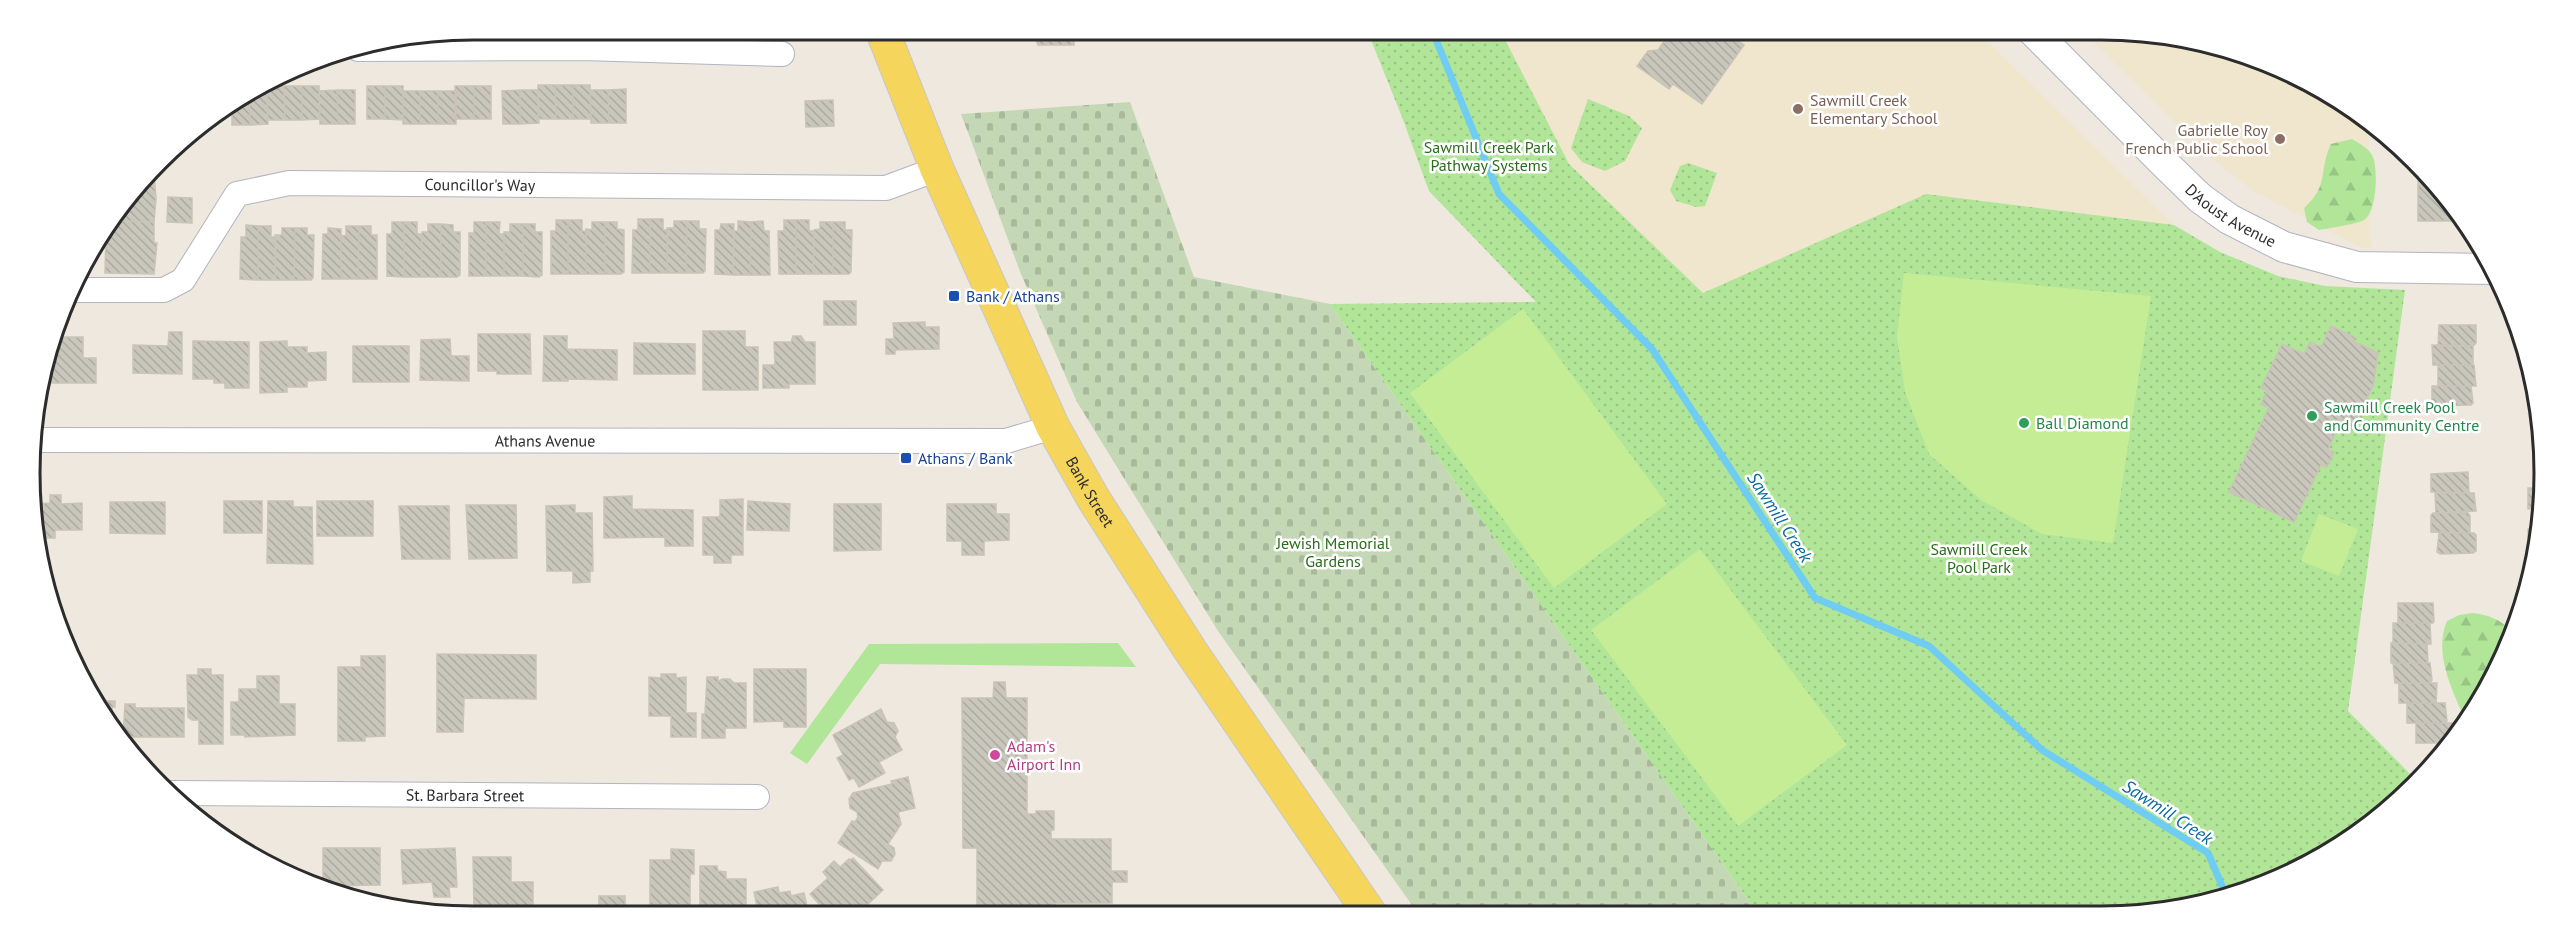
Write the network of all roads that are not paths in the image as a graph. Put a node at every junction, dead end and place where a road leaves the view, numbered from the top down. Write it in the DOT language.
graph roads {
  1 [pos="558,40"];
  2 [pos="593,40"];
  3 [pos="886,40"];
  4 [pos="2042,40"];
  5 [pos="399,47"];
  6 [pos="782,54"];
  7 [pos="937,170"];
  8 [pos="2482,269"];
  9 [pos="81,290"];
  10 [pos="1053,427"];
  11 [pos="42,440"];
  12 [pos="181,793"];
  13 [pos="757,797"];
  14 [pos="1365,906"];
  1 -- 5 [label="street"];
  2 -- 6 [label="street"];
  3 -- 7 [label="main road, Bank Street"];
  4 -- 8 [label="street, D'Aoust Avenue"];
  7 -- 9 [label="street, Councillor's Way"];
  7 -- 10 [label="main road, Bank Street"];
  10 -- 11 [label="street, Athans Avenue"];
  10 -- 14 [label="main road, Bank Street"];
  12 -- 13 [label="street, St. Barbara Street"];
}
